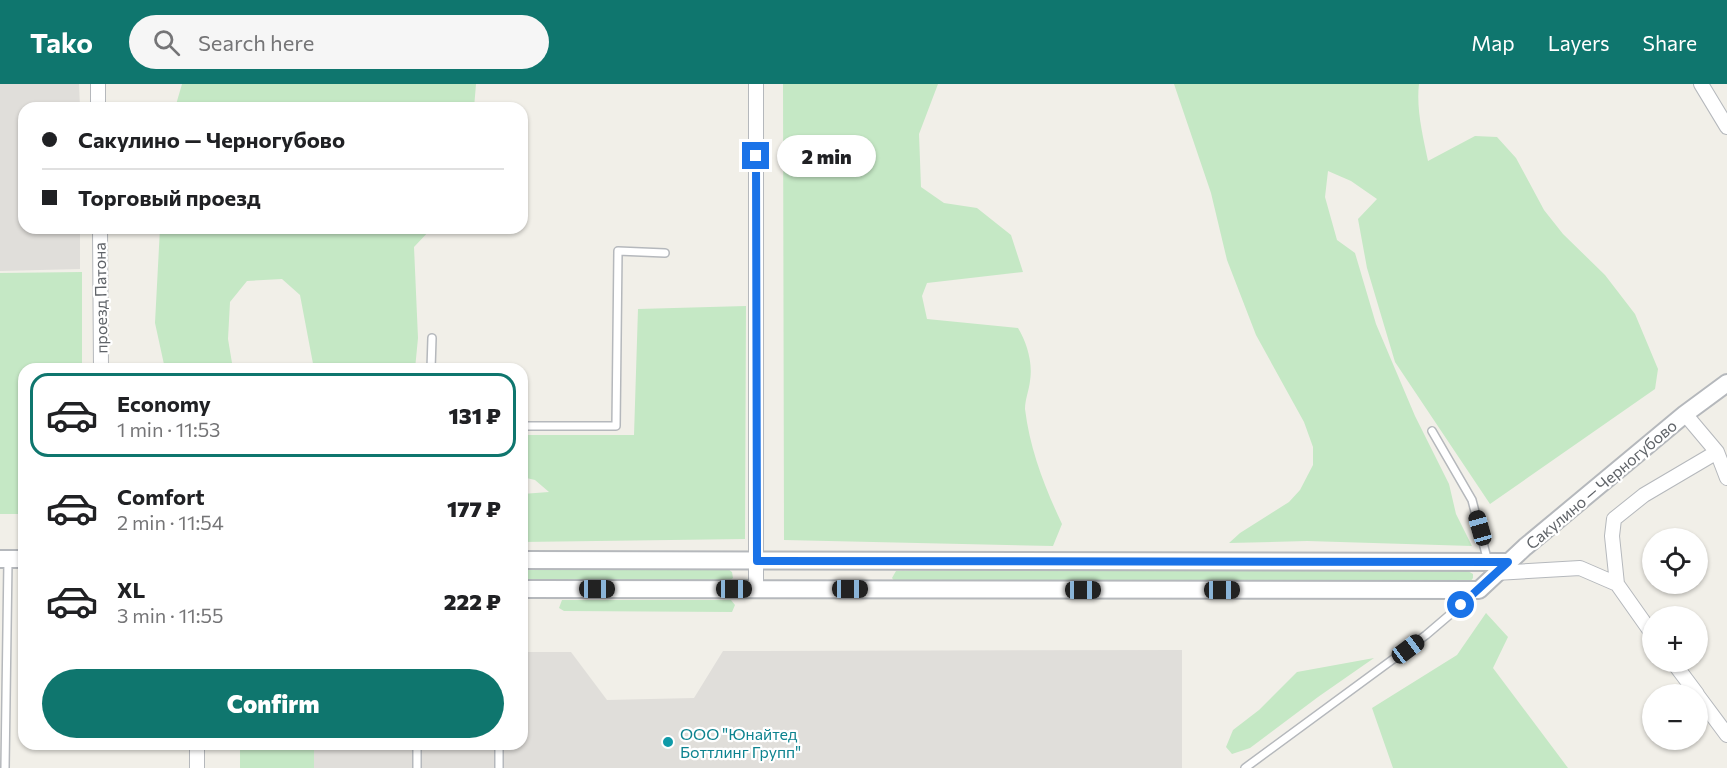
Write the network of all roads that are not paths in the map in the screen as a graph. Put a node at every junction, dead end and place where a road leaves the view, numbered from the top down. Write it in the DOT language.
graph roads {
  1 [pos="98,84"];
  2 [pos="756,84"];
  3 [pos="1701,84"];
  4 [pos="98,102"];
  5 [pos="1727,127"];
  6 [pos="100,234"];
  7 [pos="664,253"];
  8 [pos="432,338"];
  9 [pos="101,363"];
  10 [pos="431,363"];
  11 [pos="1727,383"];
  12 [pos="1685,414"];
  13 [pos="528,426"];
  14 [pos="1432,431"];
  15 [pos="1718,452"];
  16 [pos="1727,478"];
  17 [pos="11,559"];
  18 [pos="528,560"];
  19 [pos="757,561"];
  20 [pos="1497,565"];
  21 [pos="1617,584"];
  22 [pos="528,589"];
  23 [pos="756,589"];
  24 [pos="1479,590"];
  25 [pos="1642,619"];
  26 [pos="1708,710"];
  27 [pos="1727,735"];
  28 [pos="197,750"];
  29 [pos="417,750"];
  30 [pos="499,750"];
  31 [pos="5,768"];
  32 [pos="197,768"];
  33 [pos="417,768"];
  34 [pos="499,768"];
  35 [pos="1245,768"];
  1 -- 4 [label="street"];
  2 -- 19 [label="street"];
  3 -- 5 [label="street"];
  6 -- 9 [label="street, проезд Патона"];
  7 -- 13 [label="lane"];
  8 -- 10 [label="lane"];
  11 -- 12 [label="street, Сакулино — Черногубово"];
  12 -- 15 [label="street"];
  12 -- 20 [label="street, Сакулино — Черногубово"];
  14 -- 20 [label="lane"];
  15 -- 16 [label="street"];
  15 -- 21 [label="street"];
  17 -- 31 [label="lane"];
  18 -- 19 [label="street"];
  19 -- 20 [label="street"];
  19 -- 23 [label="street"];
  20 -- 21 [label="street"];
  20 -- 24 [label="street, Сакулино — Черногубово"];
  21 -- 25 [label="street"];
  22 -- 23 [label="street"];
  23 -- 24 [label="street"];
  24 -- 35 [label="lane"];
  26 -- 27 [label="street"];
  28 -- 32 [label="street"];
  29 -- 33 [label="lane"];
  30 -- 34 [label="lane"];
}
